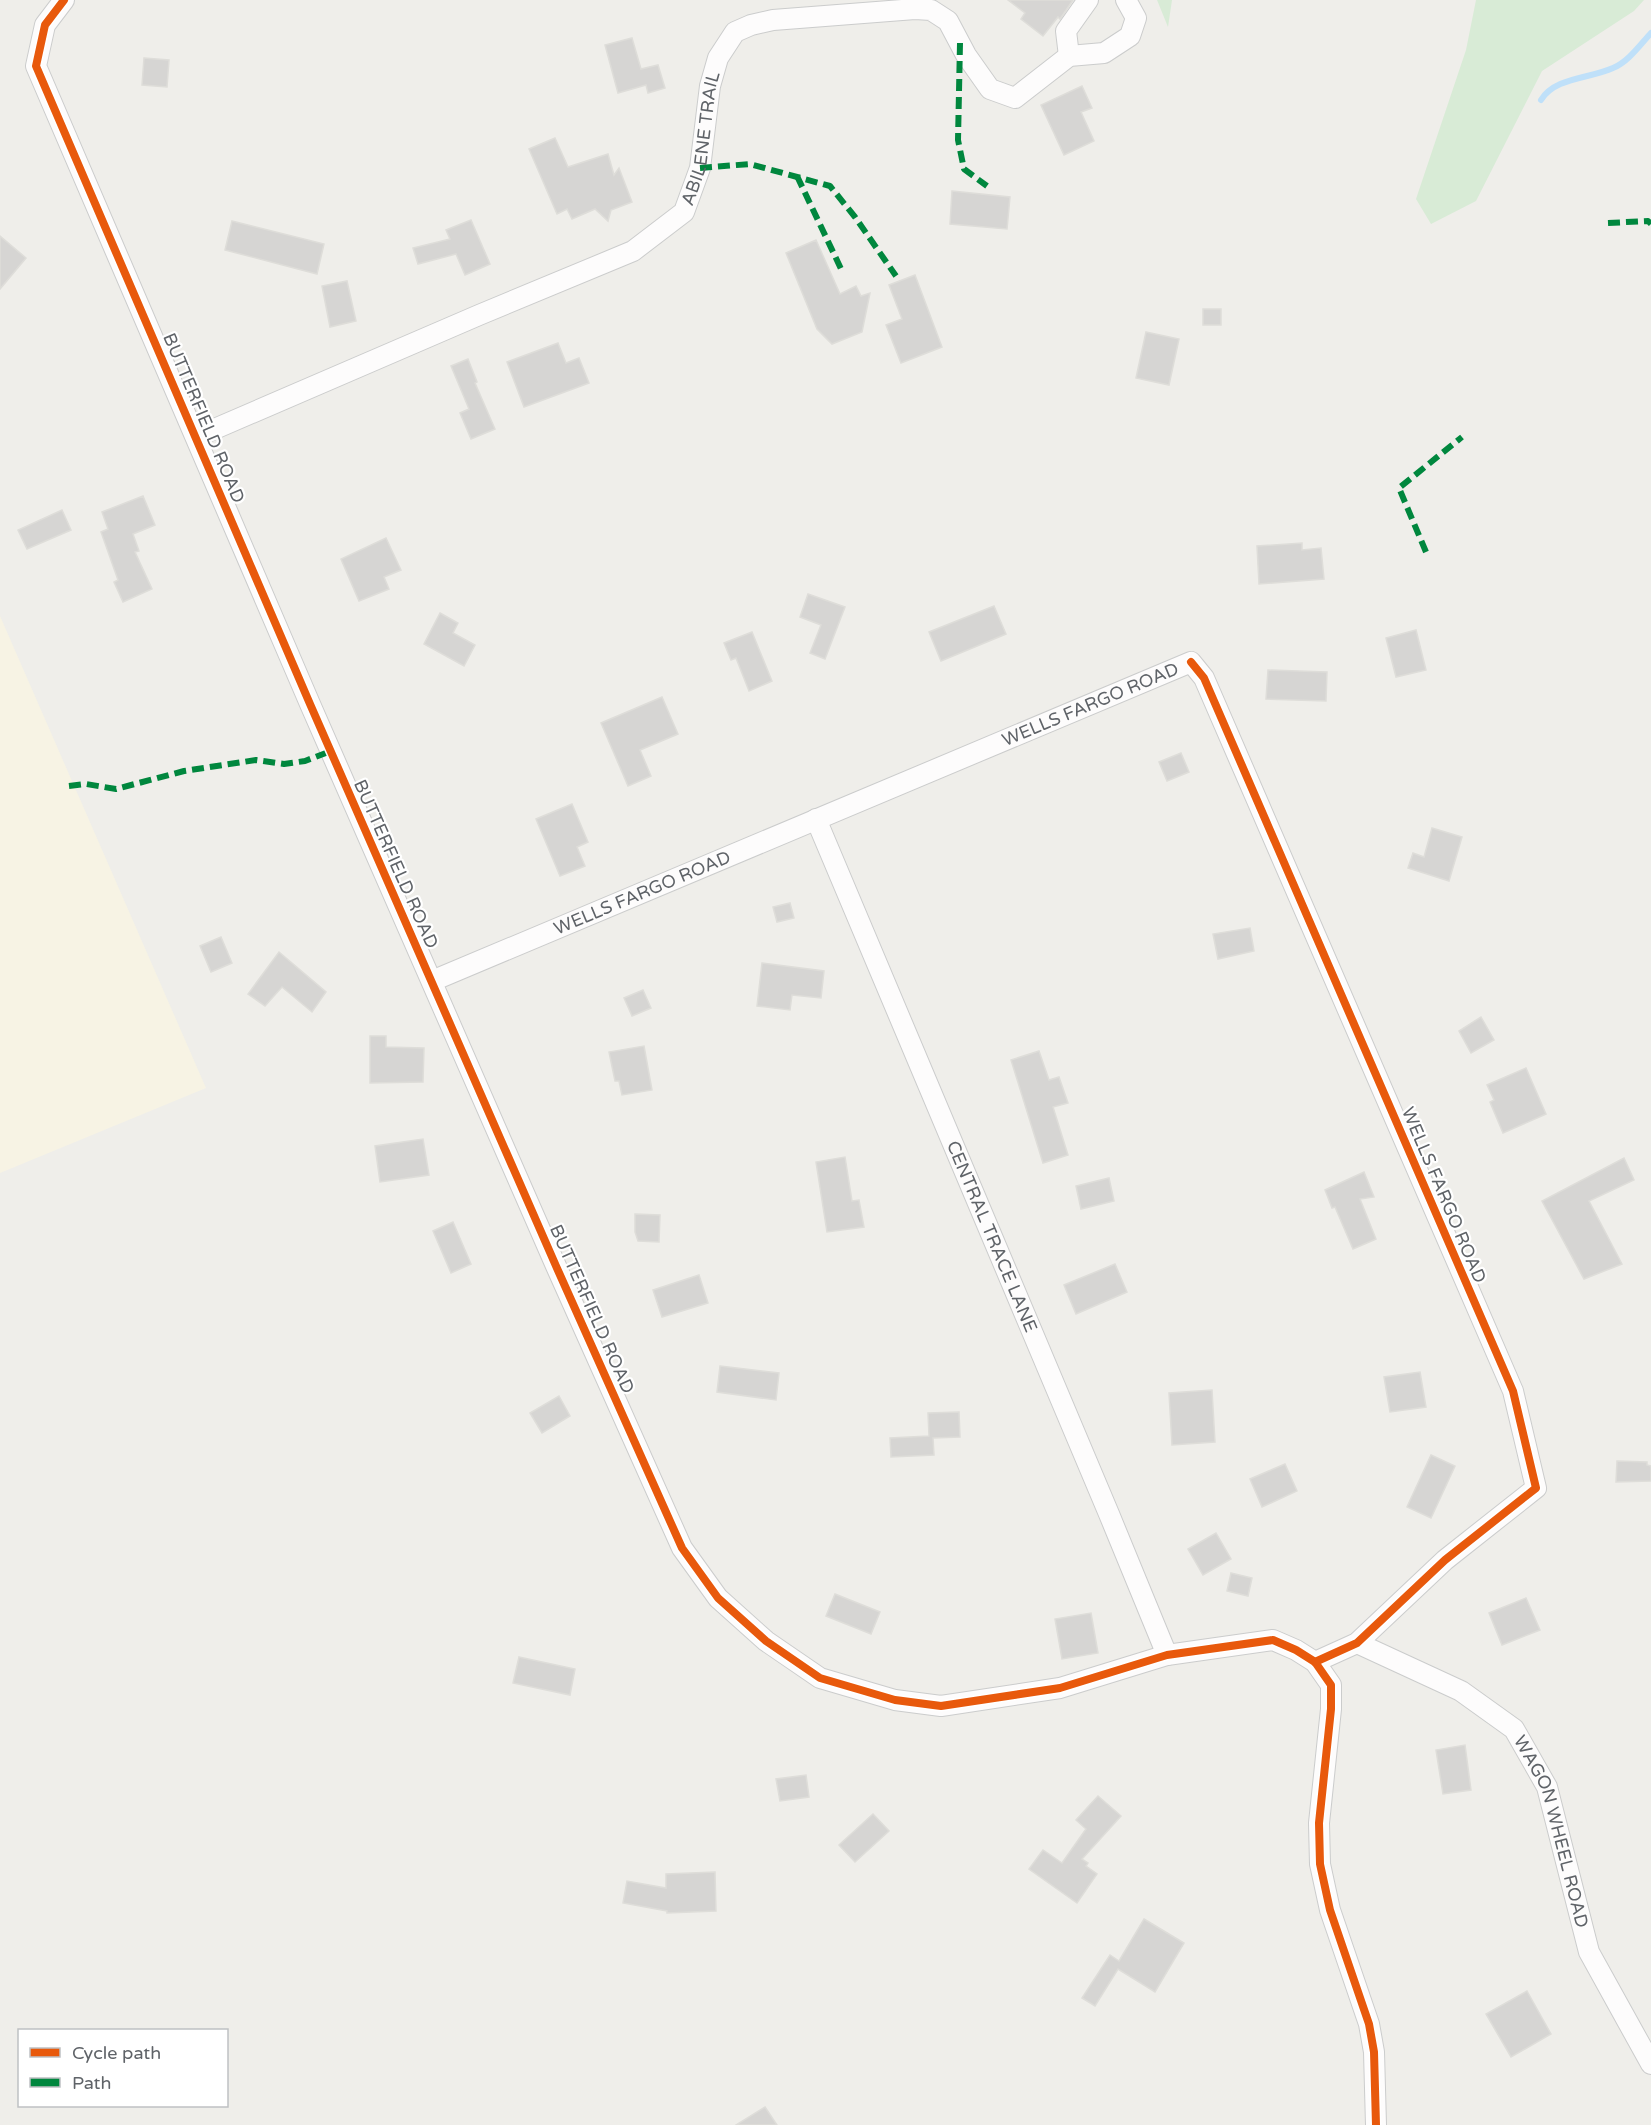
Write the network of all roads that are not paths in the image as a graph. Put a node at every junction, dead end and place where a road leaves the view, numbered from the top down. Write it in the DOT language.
graph roads {
  1 [pos="64,0"];
  2 [pos="1088,0"];
  3 [pos="1126,0"];
  4 [pos="1069,56"];
  5 [pos="196,437"];
  6 [pos="816,819"];
  7 [pos="432,981"];
  8 [pos="1357,1643"];
  9 [pos="1167,1655"];
  10 [pos="1315,1662"];
  11 [pos="1651,2064"];
  12 [pos="1376,2125"];
  1 -- 5 [label="street, BUTTERFIELD ROAD"];
  2 -- 4 [label="street"];
  3 -- 4 [label="street"];
  4 -- 5 [label="street, ABILENE TRAIL"];
  5 -- 7 [label="street, BUTTERFIELD ROAD"];
  6 -- 7 [label="street, WELLS FARGO ROAD"];
  6 -- 8 [label="street, WELLS FARGO ROAD"];
  6 -- 9 [label="street, CENTRAL TRACE LANE"];
  7 -- 9 [label="street, BUTTERFIELD ROAD"];
  8 -- 10 [label="street, WELLS FARGO ROAD"];
  8 -- 11 [label="street, WAGON WHEEL ROAD"];
  9 -- 10 [label="street, BUTTERFIELD ROAD"];
  10 -- 12 [label="street, BUTTERFIELD ROAD"];
}
